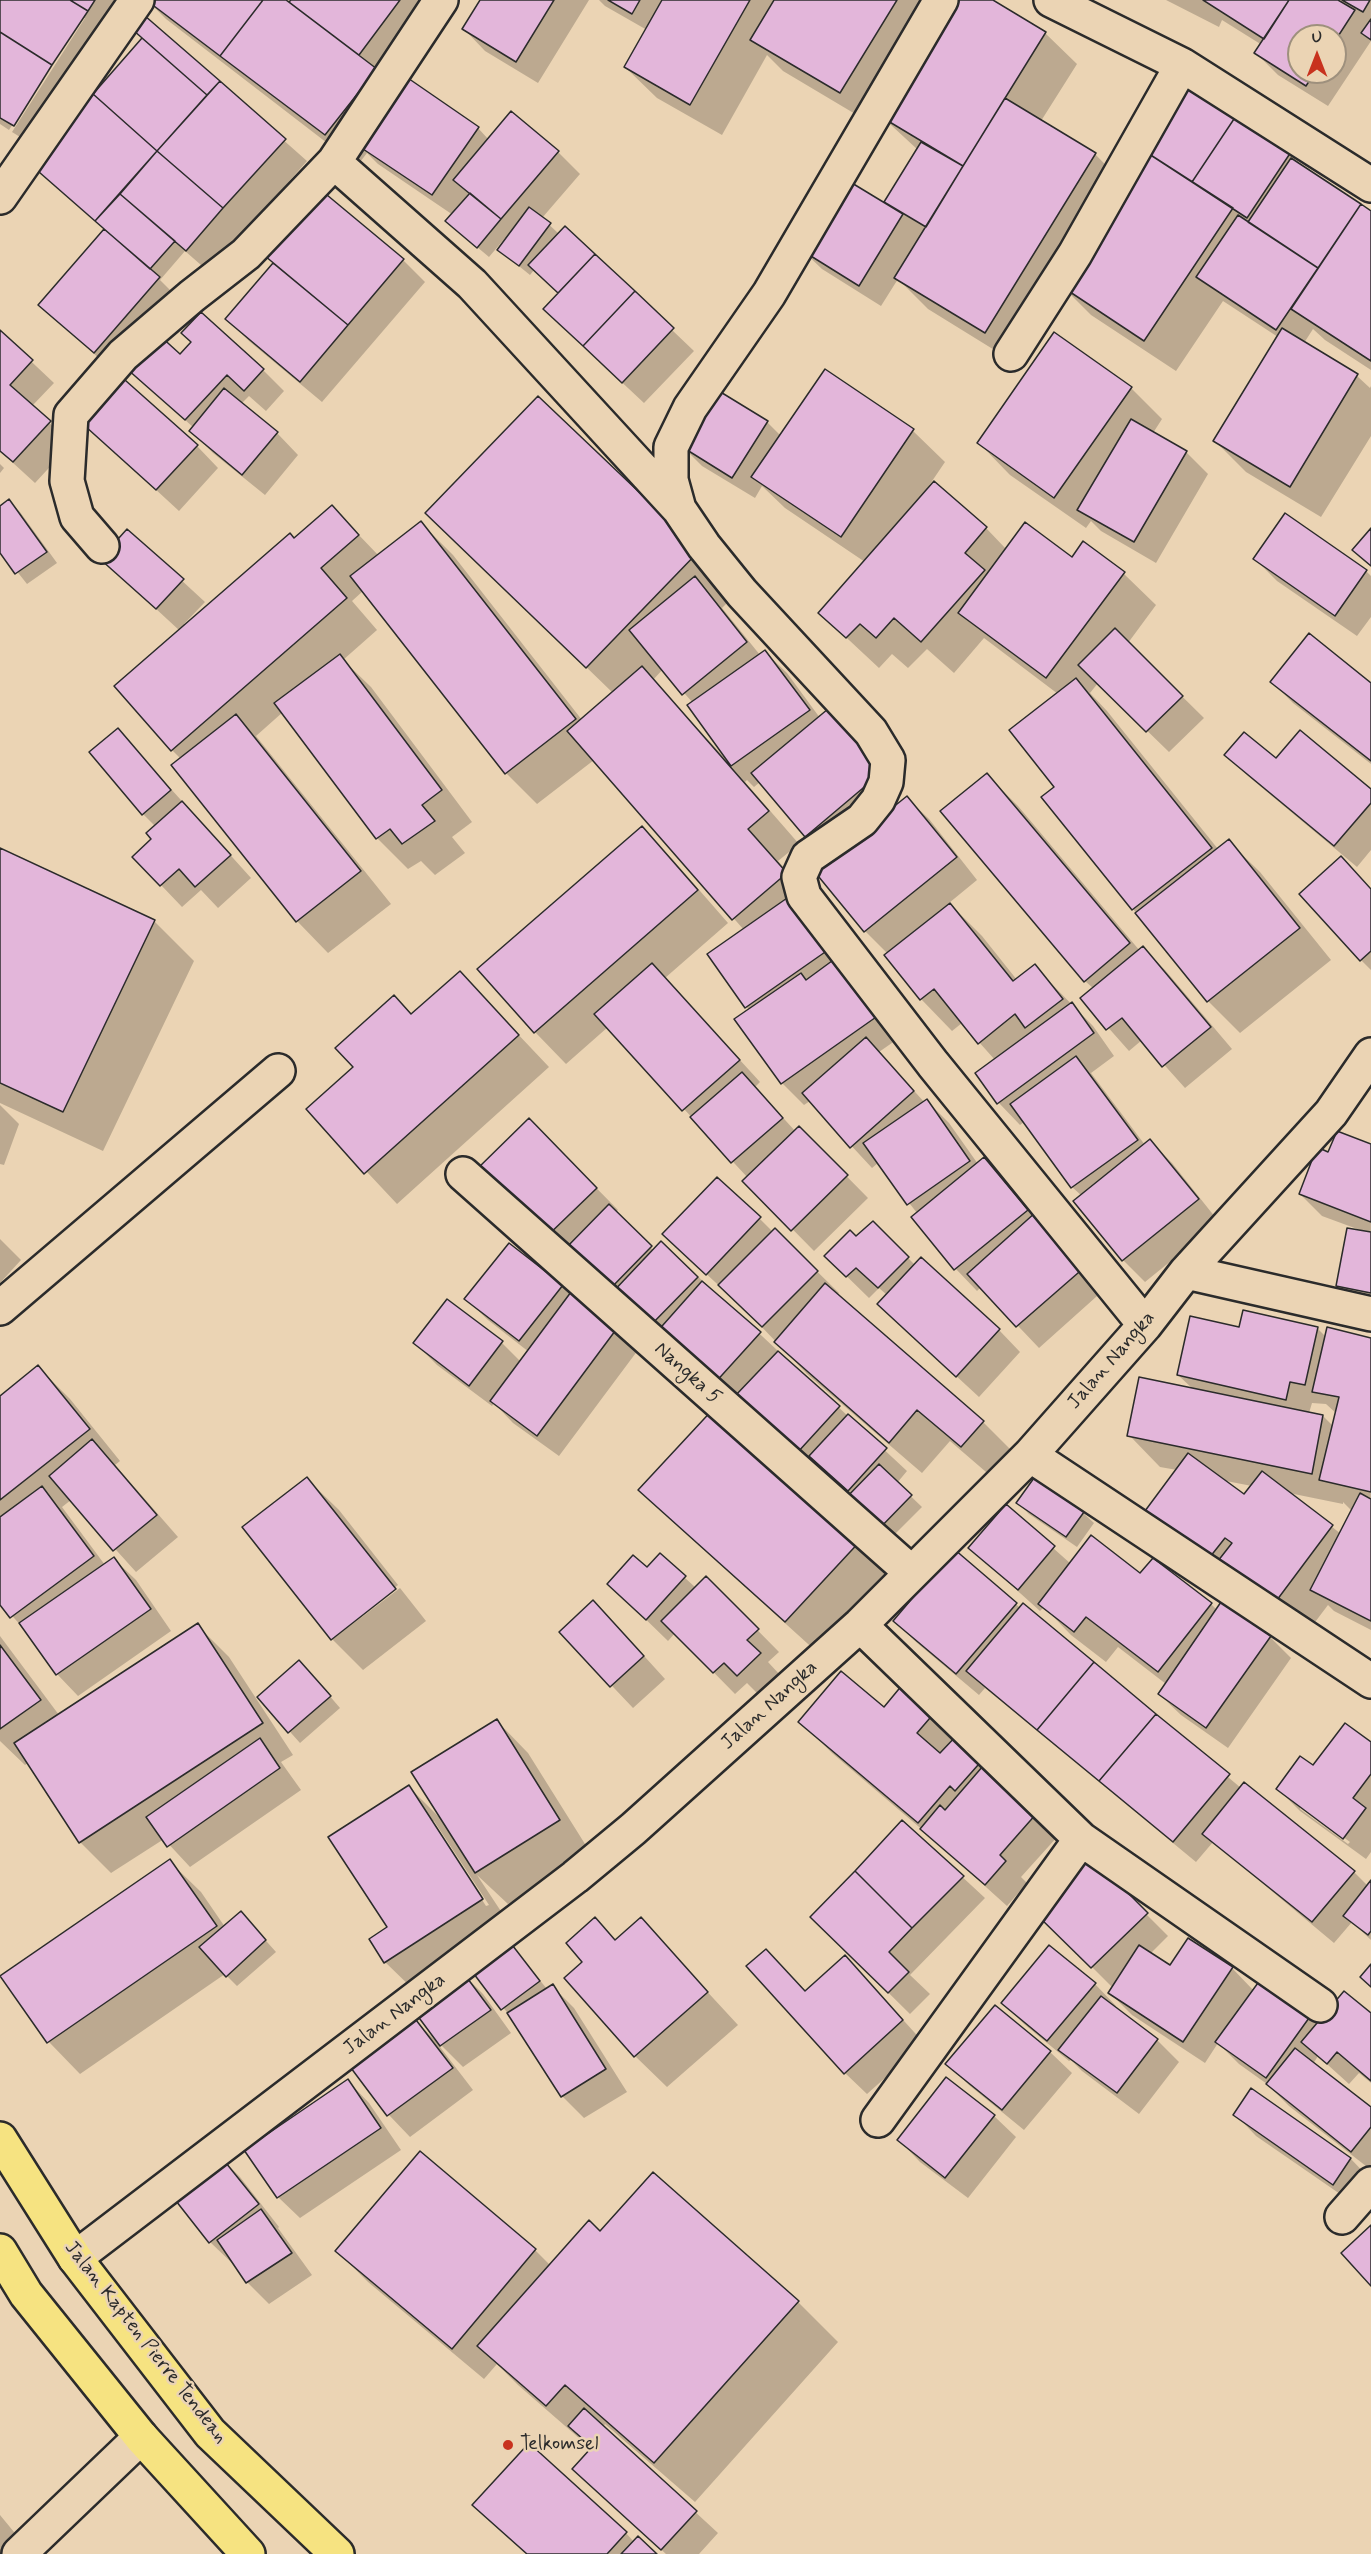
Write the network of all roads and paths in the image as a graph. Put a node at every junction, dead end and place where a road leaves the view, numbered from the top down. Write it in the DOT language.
graph roads {
  1 [pos="137,0"];
  2 [pos="441,0"];
  3 [pos="941,0"];
  4 [pos="1051,0"];
  5 [pos="1182,65"];
  6 [pos="334,162"];
  7 [pos="1371,185"];
  8 [pos="0,197"];
  9 [pos="1011,354"];
  10 [pos="679,509"];
  11 [pos="102,546"];
  12 [pos="1371,1055"];
  13 [pos="278,1071"];
  14 [pos="463,1174"];
  15 [pos="1186,1272"];
  16 [pos="0,1308"];
  17 [pos="1371,1314"];
  18 [pos="1145,1325"];
  19 [pos="1030,1455"];
  20 [pos="912,1573"];
  21 [pos="860,1625"];
  22 [pos="1371,1681"];
  23 [pos="1081,1839"];
  24 [pos="1320,2005"];
  25 [pos="878,2120"];
  26 [pos="0,2139"];
  27 [pos="1371,2184"];
  28 [pos="1342,2217"];
  29 [pos="0,2251"];
  30 [pos="75,2258"];
  31 [pos="141,2437"];
  32 [pos="19,2554"];
  33 [pos="248,2554"];
  34 [pos="337,2554"];
  1 -- 8 [label="street"];
  2 -- 6 [label="street"];
  3 -- 10 [label="street"];
  4 -- 5 [label="street"];
  5 -- 7 [label="street"];
  5 -- 9 [label="street"];
  6 -- 10 [label="street"];
  6 -- 11 [label="street"];
  10 -- 18 [label="street"];
  12 -- 15 [label="street, Jalan Nangka"];
  13 -- 16 [label="street"];
  14 -- 20 [label="street, Nangka 5"];
  15 -- 17 [label="street"];
  15 -- 18 [label="street, Jalan Nangka"];
  18 -- 19 [label="street, Jalan Nangka"];
  19 -- 20 [label="street, Jalan Nangka"];
  19 -- 22 [label="street"];
  20 -- 21 [label="street, Jalan Nangka"];
  21 -- 23 [label="street"];
  21 -- 30 [label="street, Jalan Nangka"];
  23 -- 24 [label="street"];
  23 -- 25 [label="street"];
  26 -- 30 [label="main road, Jalan Kapten Pierre Tendean"];
  27 -- 28 [label="street"];
  29 -- 31 [label="main road"];
  30 -- 34 [label="main road, Jalan Kapten Pierre Tendean"];
  31 -- 32 [label="street"];
  31 -- 33 [label="main road"];
}
